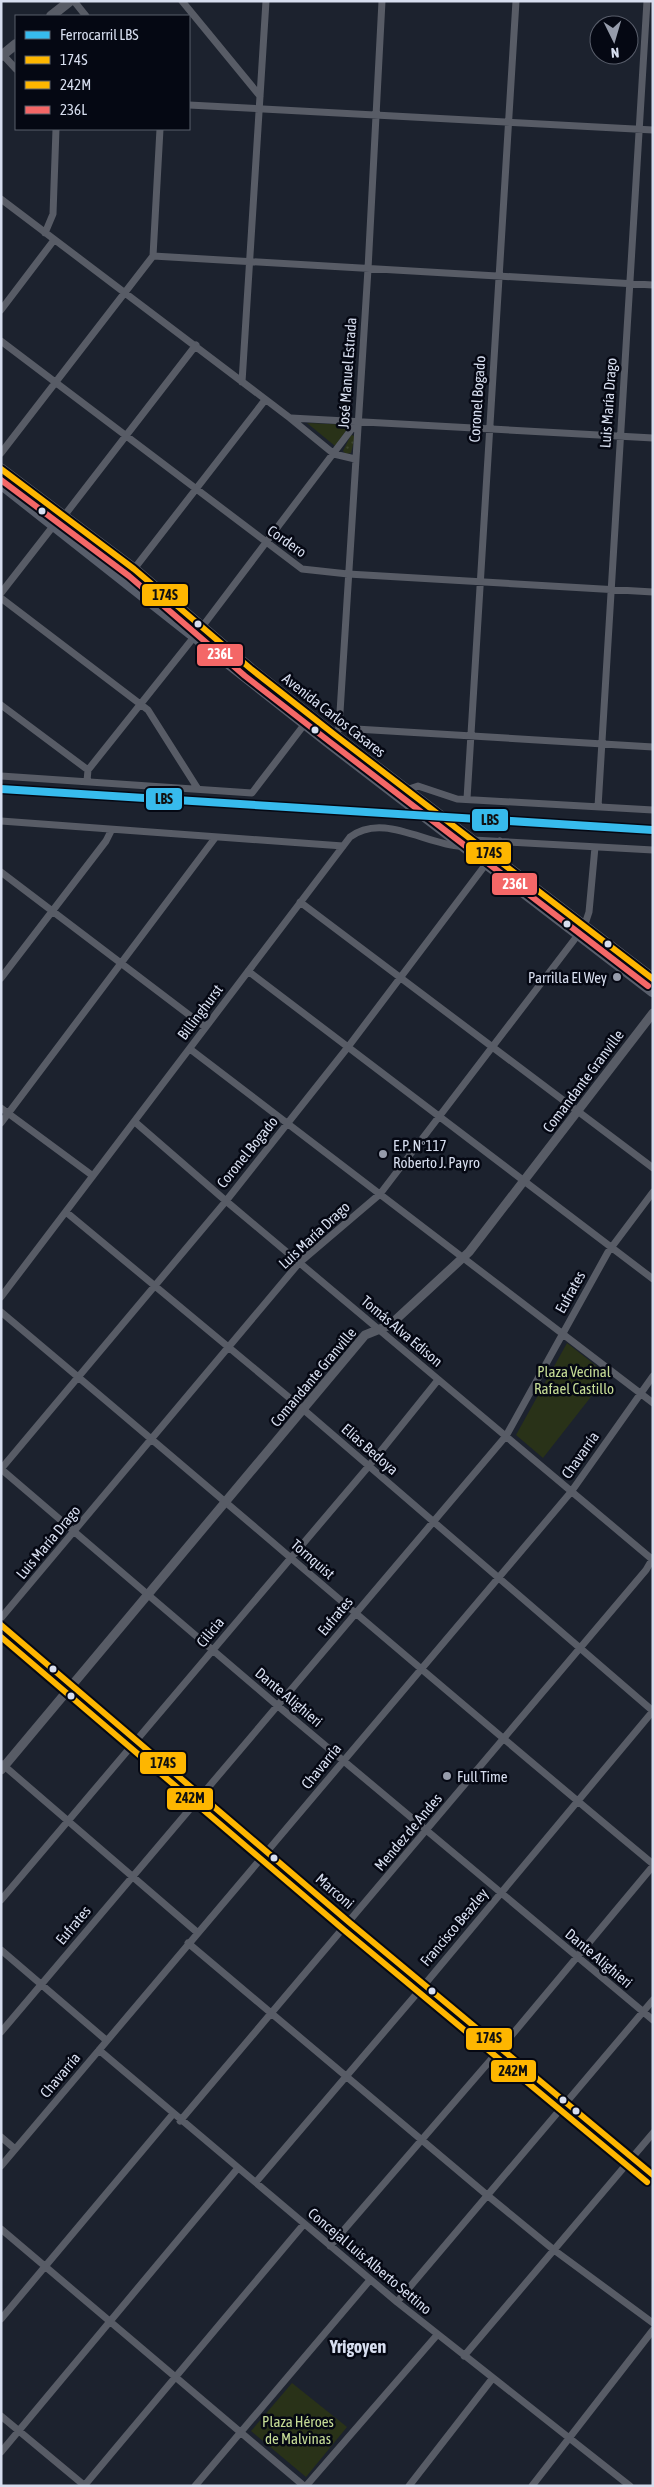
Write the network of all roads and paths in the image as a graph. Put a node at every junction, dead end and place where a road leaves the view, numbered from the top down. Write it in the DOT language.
graph roads {
  1 [pos="70,1"];
  2 [pos="74,1"];
  3 [pos="182,1"];
  4 [pos="266,1"];
  5 [pos="382,1"];
  6 [pos="516,1"];
  7 [pos="647,1"];
  8 [pos="52,15"];
  9 [pos="85,15"];
  10 [pos="15,45"];
  11 [pos="2,56"];
  12 [pos="15,68"];
  13 [pos="260,96"];
  14 [pos="190,105"];
  15 [pos="259,109"];
  16 [pos="376,114"];
  17 [pos="508,122"];
  18 [pos="56,130"];
  19 [pos="160,130"];
  20 [pos="639,130"];
  21 [pos="653,130"];
  22 [pos="1,199"];
  23 [pos="45,233"];
  24 [pos="54,240"];
  25 [pos="153,256"];
  26 [pos="250,262"];
  27 [pos="368,269"];
  28 [pos="499,277"];
  29 [pos="630,284"];
  30 [pos="653,285"];
  31 [pos="125,293"];
  32 [pos="1,310"];
  33 [pos="1,340"];
  34 [pos="196,345"];
  35 [pos="58,382"];
  36 [pos="242,382"];
  37 [pos="265,400"];
  38 [pos="290,418"];
  39 [pos="358,422"];
  40 [pos="488,429"];
  41 [pos="125,435"];
  42 [pos="620,436"];
  43 [pos="653,438"];
  44 [pos="1,453"];
  45 [pos="334,454"];
  46 [pos="355,459"];
  47 [pos="1,469"];
  48 [pos="1,484"];
  49 [pos="195,489"];
  50 [pos="64,516"];
  51 [pos="54,525"];
  52 [pos="266,543"];
  53 [pos="134,569"];
  54 [pos="348,574"];
  55 [pos="480,582"];
  56 [pos="612,589"];
  57 [pos="1,592"];
  58 [pos="653,592"];
  59 [pos="1,598"];
  60 [pos="198,631"];
  61 [pos="1,704"];
  62 [pos="142,704"];
  63 [pos="308,720"];
  64 [pos="334,735"];
  65 [pos="471,737"];
  66 [pos="601,744"];
  67 [pos="653,747"];
  68 [pos="88,770"];
  69 [pos="1,776"];
  70 [pos="86,781"];
  71 [pos="198,789"];
  72 [pos="406,790"];
  73 [pos="467,799"];
  74 [pos="598,807"];
  75 [pos="653,810"];
  76 [pos="1,821"];
  77 [pos="111,830"];
  78 [pos="215,838"];
  79 [pos="473,840"];
  80 [pos="500,841"];
  81 [pos="342,846"];
  82 [pos="462,846"];
  83 [pos="595,847"];
  84 [pos="653,850"];
  85 [pos="489,860"];
  86 [pos="1,872"];
  87 [pos="300,902"];
  88 [pos="53,911"];
  89 [pos="581,930"];
  90 [pos="122,964"];
  91 [pos="248,971"];
  92 [pos="400,976"];
  93 [pos="1,978"];
  94 [pos="653,979"];
  95 [pos="653,992"];
  96 [pos="653,1013"];
  97 [pos="205,1027"];
  98 [pos="493,1046"];
  99 [pos="348,1047"];
  100 [pos="190,1049"];
  101 [pos="1,1108"];
  102 [pos="578,1110"];
  103 [pos="8,1114"];
  104 [pos="440,1117"];
  105 [pos="135,1122"];
  106 [pos="1,1123"];
  107 [pos="288,1124"];
  108 [pos="653,1168"];
  109 [pos="93,1176"];
  110 [pos="524,1181"];
  111 [pos="653,1192"];
  112 [pos="380,1194"];
  113 [pos="226,1201"];
  114 [pos="66,1212"];
  115 [pos="612,1248"];
  116 [pos="464,1258"];
  117 [pos="299,1263"];
  118 [pos="653,1278"];
  119 [pos="155,1285"];
  120 [pos="1,1296"];
  121 [pos="1,1312"];
  122 [pos="378,1329"];
  123 [pos="563,1334"];
  124 [pos="230,1349"];
  125 [pos="653,1376"];
  126 [pos="78,1377"];
  127 [pos="438,1380"];
  128 [pos="640,1393"];
  129 [pos="653,1403"];
  130 [pos="304,1410"];
  131 [pos="506,1436"];
  132 [pos="151,1440"];
  133 [pos="368,1466"];
  134 [pos="1,1469"];
  135 [pos="571,1492"];
  136 [pos="226,1504"];
  137 [pos="432,1522"];
  138 [pos="74,1531"];
  139 [pos="290,1557"];
  140 [pos="653,1559"];
  141 [pos="498,1578"];
  142 [pos="148,1594"];
  143 [pos="355,1614"];
  144 [pos="1,1618"];
  145 [pos="1,1625"];
  146 [pos="580,1648"];
  147 [pos="213,1650"];
  148 [pos="421,1670"];
  149 [pos="72,1685"];
  150 [pos="278,1706"];
  151 [pos="653,1711"];
  152 [pos="506,1739"];
  153 [pos="137,1741"];
  154 [pos="343,1760"];
  155 [pos="2,1767"];
  156 [pos="203,1796"];
  157 [pos="578,1802"];
  158 [pos="69,1822"];
  159 [pos="427,1832"];
  160 [pos="268,1852"];
  161 [pos="653,1865"];
  162 [pos="132,1876"];
  163 [pos="501,1892"];
  164 [pos="1,1900"];
  165 [pos="350,1923"];
  166 [pos="198,1933"];
  167 [pos="188,1943"];
  168 [pos="1,1950"];
  169 [pos="576,1957"];
  170 [pos="42,1984"];
  171 [pos="425,1984"];
  172 [pos="653,2000"];
  173 [pos="643,2012"];
  174 [pos="272,2014"];
  175 [pos="653,2020"];
  176 [pos="1,2032"];
  177 [pos="106,2040"];
  178 [pos="501,2048"];
  179 [pos="98,2050"];
  180 [pos="347,2077"];
  181 [pos="567,2104"];
  182 [pos="173,2114"];
  183 [pos="180,2120"];
  184 [pos="653,2133"];
  185 [pos="1,2137"];
  186 [pos="422,2139"];
  187 [pos="15,2148"];
  188 [pos="632,2158"];
  189 [pos="1,2166"];
  190 [pos="238,2168"];
  191 [pos="653,2175"];
  192 [pos="256,2182"];
  193 [pos="487,2195"];
  194 [pos="304,2224"];
  195 [pos="1,2230"];
  196 [pos="330,2246"];
  197 [pos="554,2250"];
  198 [pos="45,2266"];
  199 [pos="370,2280"];
  200 [pos="397,2302"];
  201 [pos="1,2319"];
  202 [pos="110,2321"];
  203 [pos="653,2323"];
  204 [pos="653,2330"];
  205 [pos="436,2334"];
  206 [pos="464,2356"];
  207 [pos="175,2376"];
  208 [pos="492,2379"];
  209 [pos="1,2416"];
  210 [pos="19,2430"];
  211 [pos="240,2432"];
  212 [pos="568,2438"];
  213 [pos="1,2452"];
  214 [pos="85,2486"];
  215 [pos="195,2486"];
  216 [pos="305,2486"];
  217 [pos="409,2486"];
  218 [pos="532,2486"];
  219 [pos="630,2486"];
  1 -- 8 [label="main road"];
  2 -- 9 [label="street"];
  3 -- 13 [label="street"];
  4 -- 13 [label="street"];
  5 -- 16 [label="street, José Manuel Estrada"];
  6 -- 17 [label="street, Coronel Bogado"];
  7 -- 20 [label="street, Luis María Drago"];
  10 -- 11 [label="main road"];
  11 -- 12 [label="street"];
  13 -- 15 [label="street"];
  14 -- 15 [label="street"];
  15 -- 16 [label="street"];
  15 -- 26 [label="street"];
  16 -- 17 [label="street"];
  16 -- 27 [label="street, José Manuel Estrada"];
  17 -- 20 [label="street"];
  17 -- 28 [label="street, Coronel Bogado"];
  18 -- 23 [label="street"];
  19 -- 25 [label="street"];
  20 -- 21 [label="street"];
  20 -- 29 [label="street, Luis María Drago"];
  22 -- 23 [label="street"];
  23 -- 24 [label="street"];
  24 -- 31 [label="street"];
  24 -- 32 [label="street"];
  25 -- 26 [label="street"];
  25 -- 31 [label="street"];
  26 -- 27 [label="street"];
  26 -- 36 [label="street"];
  27 -- 28 [label="street"];
  27 -- 39 [label="street, José Manuel Estrada"];
  28 -- 29 [label="street"];
  28 -- 40 [label="street, Coronel Bogado"];
  29 -- 30 [label="street"];
  29 -- 42 [label="street, Luis María Drago"];
  31 -- 34 [label="street"];
  31 -- 35 [label="street"];
  33 -- 35 [label="street, Cordero"];
  34 -- 36 [label="street"];
  34 -- 41 [label="street"];
  35 -- 41 [label="street, Cordero"];
  35 -- 44 [label="street"];
  36 -- 37 [label="street"];
  37 -- 38 [label="street"];
  37 -- 49 [label="street"];
  38 -- 39 [label="street"];
  38 -- 45 [label="street"];
  39 -- 40 [label="street"];
  39 -- 45 [label="street"];
  39 -- 46 [label="street, José Manuel Estrada"];
  40 -- 42 [label="street"];
  40 -- 55 [label="street, Coronel Bogado"];
  41 -- 49 [label="street, Cordero"];
  41 -- 50 [label="street"];
  42 -- 43 [label="street"];
  42 -- 56 [label="street, Luis María Drago"];
  45 -- 46 [label="street"];
  45 -- 52 [label="street"];
  46 -- 54 [label="street, José Manuel Estrada"];
  47 -- 50 [label="main road, Avenida Carlos Casares"];
  48 -- 51 [label="main road, Avenida Carlos Casares"];
  49 -- 52 [label="street, Cordero"];
  49 -- 53 [label="street"];
  50 -- 51 [label="street"];
  50 -- 53 [label="main road, Avenida Carlos Casares"];
  51 -- 57 [label="street"];
  51 -- 60 [label="main road, Avenida Carlos Casares"];
  52 -- 54 [label="street, Cordero"];
  52 -- 60 [label="street"];
  53 -- 60 [label="main road, Avenida Carlos Casares"];
  54 -- 55 [label="street, Cordero"];
  54 -- 64 [label="street, José Manuel Estrada"];
  55 -- 56 [label="street, Cordero"];
  55 -- 65 [label="street, Coronel Bogado"];
  56 -- 58 [label="street, Cordero"];
  56 -- 66 [label="street, Luis María Drago"];
  59 -- 62 [label="street"];
  60 -- 62 [label="street"];
  60 -- 63 [label="main road, Avenida Carlos Casares"];
  61 -- 68 [label="street"];
  62 -- 68 [label="street"];
  62 -- 71 [label="street"];
  63 -- 64 [label="main road, Avenida Carlos Casares"];
  63 -- 71 [label="street"];
  64 -- 65 [label="street"];
  64 -- 72 [label="main road, Avenida Carlos Casares"];
  64 -- 82 [label="main road, Avenida Carlos Casares"];
  65 -- 66 [label="street"];
  65 -- 73 [label="street, Coronel Bogado"];
  66 -- 67 [label="street"];
  66 -- 74 [label="street, Luis María Drago"];
  68 -- 70 [label="street"];
  69 -- 70 [label="street"];
  70 -- 71 [label="street"];
  72 -- 73 [label="street"];
  72 -- 79 [label="main road, Avenida Carlos Casares"];
  73 -- 74 [label="street"];
  74 -- 75 [label="street"];
  76 -- 77 [label="street"];
  77 -- 78 [label="street"];
  77 -- 88 [label="street"];
  78 -- 81 [label="street"];
  78 -- 90 [label="street"];
  79 -- 80 [label="street"];
  79 -- 85 [label="main road, Avenida Carlos Casares"];
  80 -- 83 [label="street"];
  80 -- 85 [label="street, Coronel Bogado"];
  81 -- 82 [label="street, Billinghurst"];
  81 -- 87 [label="street, Billinghurst"];
  82 -- 85 [label="main road, Avenida Carlos Casares"];
  83 -- 84 [label="street"];
  83 -- 89 [label="street, Luis María Drago"];
  85 -- 89 [label="main road, Avenida Carlos Casares"];
  85 -- 92 [label="street, Coronel Bogado"];
  86 -- 88 [label="street"];
  87 -- 91 [label="street, Billinghurst"];
  87 -- 92 [label="street"];
  88 -- 90 [label="street"];
  88 -- 93 [label="street"];
  89 -- 94 [label="main road, Avenida Carlos Casares"];
  89 -- 95 [label="main road, Avenida Carlos Casares"];
  89 -- 98 [label="street, Luis María Drago"];
  90 -- 97 [label="street"];
  90 -- 103 [label="street"];
  91 -- 97 [label="street, Billinghurst"];
  91 -- 99 [label="street"];
  92 -- 98 [label="street"];
  92 -- 99 [label="street, Coronel Bogado"];
  96 -- 102 [label="street, Comandante Granville"];
  97 -- 100 [label="street, Billinghurst"];
  98 -- 102 [label="street"];
  98 -- 104 [label="street, Luis María Drago"];
  99 -- 104 [label="street"];
  99 -- 107 [label="street, Coronel Bogado"];
  100 -- 105 [label="street, Billinghurst"];
  100 -- 107 [label="street"];
  101 -- 103 [label="street"];
  102 -- 108 [label="street"];
  102 -- 110 [label="street, Comandante Granville"];
  103 -- 106 [label="street"];
  103 -- 109 [label="street"];
  104 -- 110 [label="street"];
  104 -- 112 [label="street, Luis María Drago"];
  105 -- 109 [label="street, Billinghurst"];
  105 -- 113 [label="street, Tomás Alva Edison"];
  107 -- 112 [label="street"];
  107 -- 113 [label="street, Coronel Bogado"];
  109 -- 114 [label="street, Billinghurst"];
  110 -- 115 [label="street"];
  110 -- 116 [label="street, Comandante Granville"];
  111 -- 115 [label="street, Eufrates"];
  112 -- 116 [label="street"];
  112 -- 117 [label="street, Luis María Drago"];
  113 -- 117 [label="street, Tomás Alva Edison"];
  113 -- 119 [label="street, Coronel Bogado"];
  114 -- 119 [label="street, Elías Bedoya"];
  114 -- 120 [label="street, Billinghurst"];
  115 -- 118 [label="street"];
  115 -- 123 [label="street, Eufrates"];
  116 -- 122 [label="street, Comandante Granville"];
  116 -- 123 [label="street"];
  117 -- 122 [label="street, Tomás Alva Edison"];
  117 -- 124 [label="street, Luis María Drago"];
  119 -- 124 [label="street, Elías Bedoya"];
  119 -- 126 [label="street, Coronel Bogado"];
  121 -- 126 [label="street, Tornquist"];
  122 -- 127 [label="street, Tomás Alva Edison"];
  122 -- 130 [label="street, Comandante Granville"];
  123 -- 128 [label="street"];
  123 -- 131 [label="street, Eufrates"];
  124 -- 130 [label="street, Elías Bedoya"];
  124 -- 132 [label="street, Luis María Drago"];
  125 -- 128 [label="street, Chavarría"];
  126 -- 132 [label="street, Tornquist"];
  126 -- 134 [label="street, Coronel Bogado"];
  127 -- 131 [label="street, Tomás Alva Edison"];
  127 -- 133 [label="street, Cilicia"];
  128 -- 129 [label="street"];
  128 -- 135 [label="street, Chavarría"];
  130 -- 133 [label="street, Elías Bedoya"];
  130 -- 136 [label="street, Comandante Granville"];
  131 -- 135 [label="street, Tomás Alva Edison"];
  131 -- 137 [label="street, Eufrates"];
  132 -- 136 [label="street, Tornquist"];
  132 -- 138 [label="street, Luis María Drago"];
  133 -- 137 [label="street, Elías Bedoya"];
  133 -- 139 [label="street, Cilicia"];
  134 -- 138 [label="street, Dante Alighieri"];
  135 -- 140 [label="street, Tomás Alva Edison"];
  135 -- 141 [label="street, Chavarría"];
  136 -- 139 [label="street, Tornquist"];
  136 -- 142 [label="street, Comandante Granville"];
  137 -- 141 [label="street, Elías Bedoya"];
  137 -- 143 [label="street, Eufrates"];
  138 -- 142 [label="street, Dante Alighieri"];
  138 -- 144 [label="street, Luis María Drago"];
  139 -- 143 [label="street, Tornquist"];
  139 -- 147 [label="street, Cilicia"];
  140 -- 146 [label="street, Mendez de Andes"];
  141 -- 146 [label="street, Elías Bedoya"];
  141 -- 148 [label="street, Chavarría"];
  142 -- 147 [label="street, Dante Alighieri"];
  142 -- 149 [label="street, Comandante Granville"];
  143 -- 148 [label="street, Tornquist"];
  143 -- 150 [label="street, Eufrates"];
  145 -- 149 [label="street, Marconi"];
  146 -- 151 [label="street, Elías Bedoya"];
  146 -- 152 [label="street, Mendez de Andes"];
  147 -- 150 [label="street, Dante Alighieri"];
  147 -- 153 [label="street, Cilicia"];
  148 -- 152 [label="street, Tornquist"];
  148 -- 154 [label="street, Chavarría"];
  149 -- 153 [label="street, Marconi"];
  149 -- 155 [label="street, Comandante Granville"];
  150 -- 154 [label="street, Dante Alighieri"];
  150 -- 156 [label="street, Eufrates"];
  151 -- 157 [label="street, Francisco Beazley"];
  152 -- 157 [label="street, Tornquist"];
  152 -- 159 [label="street, Mendez de Andes"];
  153 -- 156 [label="street, Marconi"];
  153 -- 158 [label="street, Cilicia"];
  154 -- 159 [label="street, Dante Alighieri"];
  154 -- 160 [label="street, Chavarría"];
  155 -- 158 [label="street"];
  156 -- 160 [label="street, Marconi"];
  156 -- 162 [label="street, Eufrates"];
  157 -- 161 [label="street, Tornquist"];
  157 -- 163 [label="street, Francisco Beazley"];
  158 -- 162 [label="street"];
  158 -- 164 [label="street, Cilicia"];
  159 -- 163 [label="street, Dante Alighieri"];
  159 -- 165 [label="street, Mendez de Andes"];
  160 -- 165 [label="street, Marconi"];
  160 -- 166 [label="street, Chavarría"];
  161 -- 169 [label="street"];
  162 -- 166 [label="street"];
  162 -- 170 [label="street, Eufrates"];
  163 -- 169 [label="street, Dante Alighieri"];
  163 -- 171 [label="street, Francisco Beazley"];
  165 -- 171 [label="street, Marconi"];
  165 -- 174 [label="street, Mendez de Andes"];
  166 -- 167 [label="street, Chavarría"];
  167 -- 174 [label="street"];
  167 -- 177 [label="street, Chavarría"];
  168 -- 170 [label="street"];
  169 -- 173 [label="street, Dante Alighieri"];
  169 -- 178 [label="street"];
  170 -- 176 [label="street, Eufrates"];
  170 -- 177 [label="street"];
  171 -- 178 [label="street, Marconi"];
  171 -- 180 [label="street, Francisco Beazley"];
  172 -- 173 [label="street"];
  173 -- 175 [label="street, Dante Alighieri"];
  173 -- 181 [label="street"];
  174 -- 180 [label="street"];
  174 -- 183 [label="street, Mendez de Andes"];
  177 -- 179 [label="street, Chavarría"];
  178 -- 181 [label="street, Marconi"];
  178 -- 186 [label="street"];
  179 -- 182 [label="street, Concejal Luis Alberto Settino"];
  179 -- 187 [label="street, Chavarría"];
  180 -- 186 [label="street"];
  180 -- 192 [label="street, Francisco Beazley"];
  181 -- 188 [label="street, Marconi"];
  181 -- 193 [label="street"];
  182 -- 183 [label="street, Concejal Luis Alberto Settino"];
  182 -- 198 [label="street"];
  183 -- 190 [label="street, Concejal Luis Alberto Settino"];
  184 -- 188 [label="street"];
  185 -- 187 [label="street"];
  186 -- 193 [label="street"];
  186 -- 196 [label="street"];
  187 -- 189 [label="street, Chavarría"];
  188 -- 191 [label="street, Marconi"];
  188 -- 197 [label="street"];
  190 -- 192 [label="street, Concejal Luis Alberto Settino"];
  190 -- 202 [label="street"];
  192 -- 194 [label="street, Concejal Luis Alberto Settino"];
  193 -- 197 [label="street"];
  193 -- 200 [label="street"];
  194 -- 196 [label="street, Concejal Luis Alberto Settino"];
  194 -- 207 [label="street"];
  195 -- 198 [label="street"];
  196 -- 199 [label="street, Concejal Luis Alberto Settino"];
  197 -- 203 [label="street"];
  197 -- 206 [label="street"];
  198 -- 201 [label="street"];
  198 -- 202 [label="street"];
  199 -- 200 [label="street, Concejal Luis Alberto Settino"];
  199 -- 211 [label="street"];
  200 -- 205 [label="street, Concejal Luis Alberto Settino"];
  202 -- 207 [label="street"];
  202 -- 210 [label="street"];
  204 -- 212 [label="street"];
  205 -- 206 [label="street, Concejal Luis Alberto Settino"];
  205 -- 216 [label="street"];
  206 -- 208 [label="street, Concejal Luis Alberto Settino"];
  207 -- 211 [label="street"];
  207 -- 214 [label="street"];
  208 -- 212 [label="street, Concejal Luis Alberto Settino"];
  208 -- 217 [label="street"];
  209 -- 210 [label="street"];
  210 -- 213 [label="street"];
  210 -- 214 [label="street"];
  211 -- 215 [label="street"];
  211 -- 216 [label="street"];
  212 -- 218 [label="street"];
  212 -- 219 [label="street, Concejal Luis Alberto Settino"];
}
